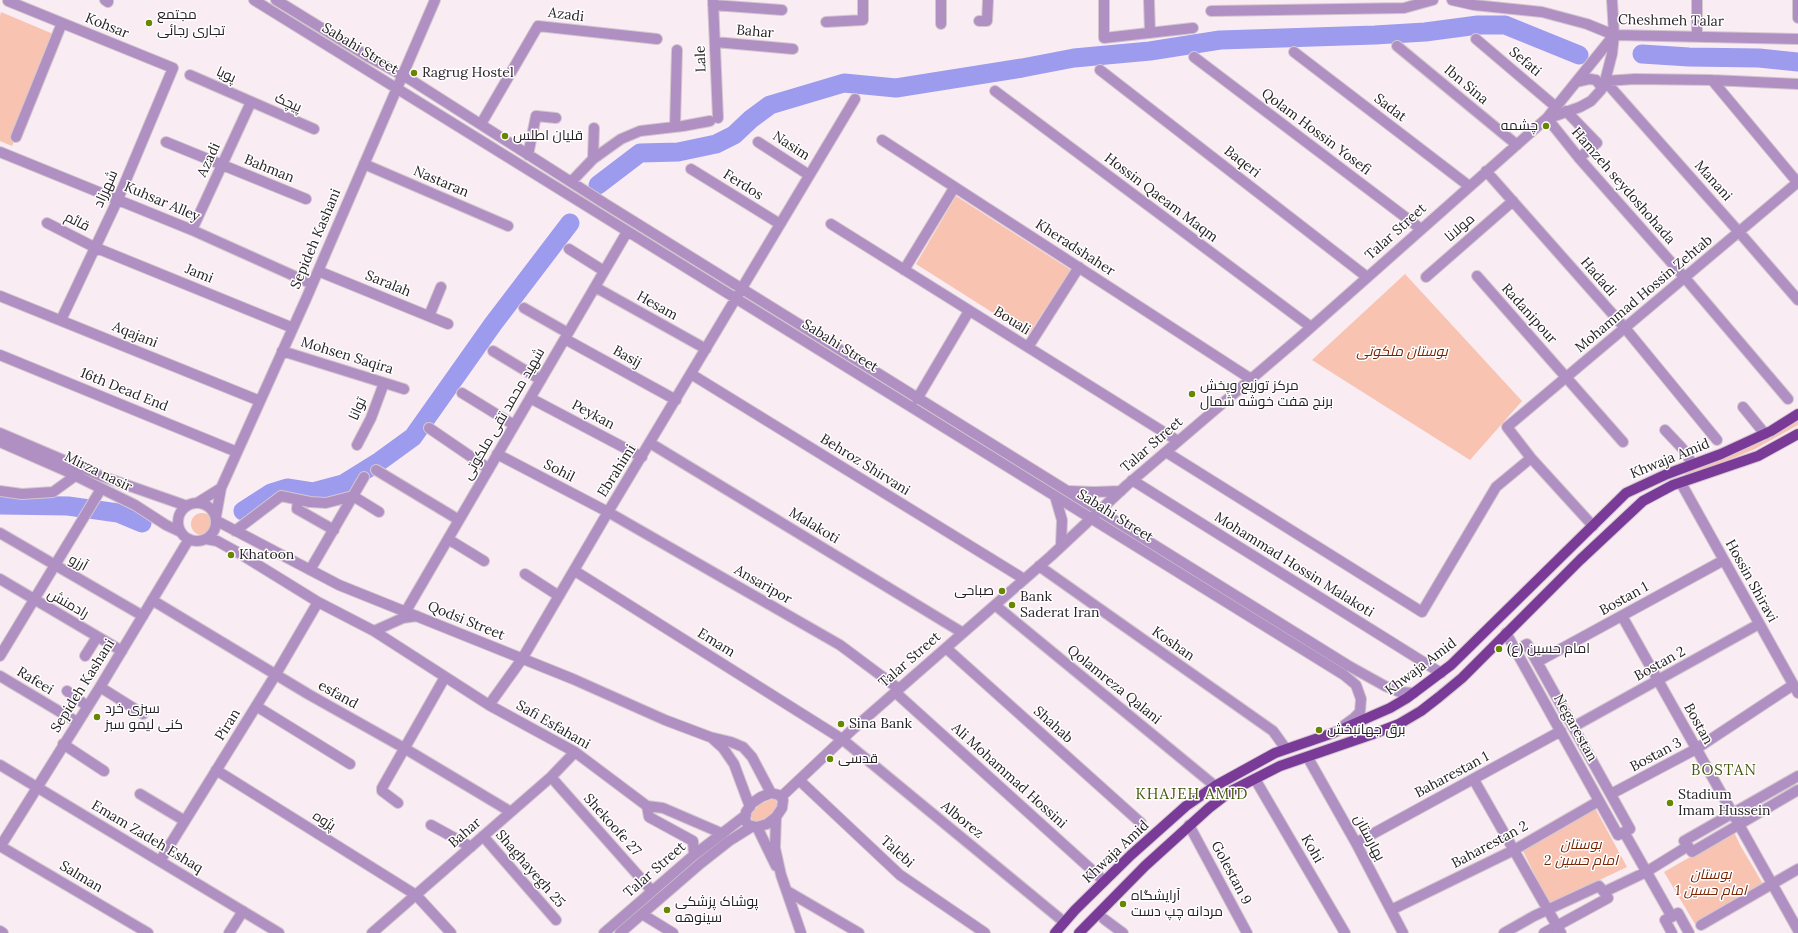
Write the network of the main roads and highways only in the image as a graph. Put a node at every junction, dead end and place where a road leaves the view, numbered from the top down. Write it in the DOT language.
graph roads {
  1 [pos="1798,414"];
  2 [pos="1798,434"];
  3 [pos="1673,471"];
  4 [pos="1681,483"];
  5 [pos="1186,806"];
  6 [pos="1193,822"];
  7 [pos="1055,933"];
  8 [pos="1079,933"];
  1 -- 3 [label="main road, Khwaja Amid"];
  2 -- 4 [label="main road, Khwaja Amid"];
  3 -- 4 [label="main road"];
  3 -- 5 [label="main road, Khwaja Amid"];
  4 -- 6 [label="main road, Khwaja Amid"];
  5 -- 6 [label="main road"];
  5 -- 7 [label="main road, Khwaja Amid"];
  6 -- 8 [label="main road, Khwaja Amid"];
}
